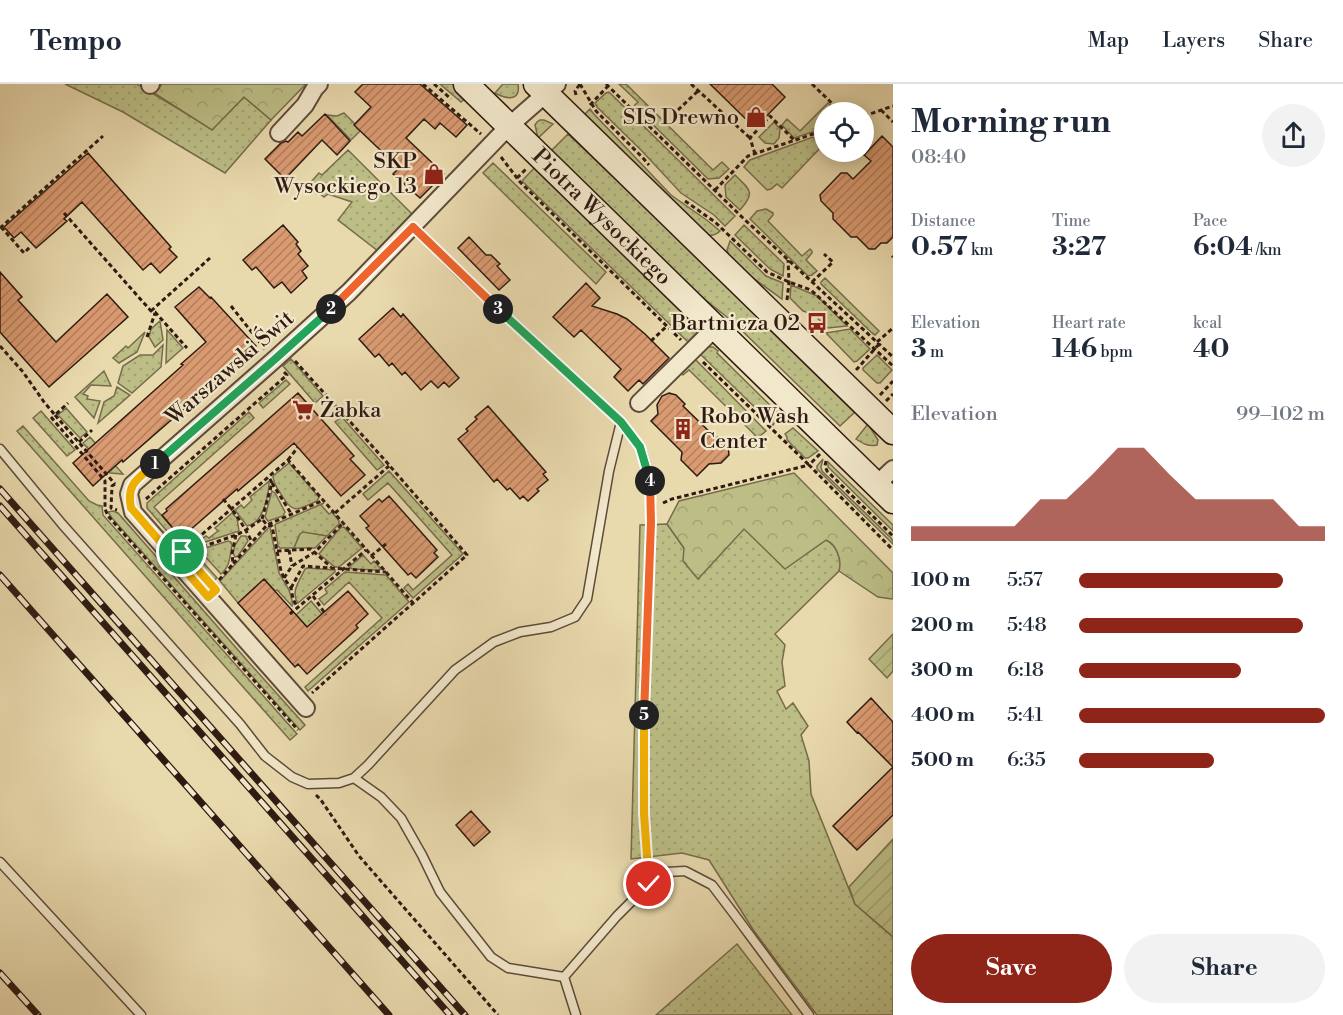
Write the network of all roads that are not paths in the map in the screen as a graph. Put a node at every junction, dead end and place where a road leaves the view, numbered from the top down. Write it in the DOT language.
graph roads {
  1 [pos="319,84"];
  2 [pos="466,84"];
  3 [pos="544,86"];
  4 [pos="509,126"];
  5 [pos="279,133"];
  6 [pos="413,227"];
  7 [pos="715,328"];
  8 [pos="639,403"];
  9 [pos="621,422"];
  10 [pos="893,432"];
  11 [pos="0,449"];
  12 [pos="887,485"];
  13 [pos="307,702"];
  14 [pos="354,778"];
  15 [pos="0,862"];
  16 [pos="649,884"];
  17 [pos="564,977"];
  18 [pos="141,1015"];
  19 [pos="576,1015"];
  20 [pos="809,1015"];
  1 -- 5 [label="street"];
  2 -- 4 [label="main road, Piotra Wysockiego"];
  3 -- 4 [label="street, Warszawski Świt"];
  3 -- 10 [label="main road"];
  4 -- 6 [label="street, Warszawski Świt"];
  4 -- 7 [label="main road, Piotra Wysockiego"];
  6 -- 9 [label="lane"];
  6 -- 13 [label="street, Warszawski Świt"];
  7 -- 8 [label="street"];
  7 -- 12 [label="main road, Piotra Wysockiego"];
  9 -- 14 [label="lane"];
  9 -- 16 [label="lane"];
  11 -- 14 [label="lane"];
  14 -- 17 [label="lane"];
  15 -- 18 [label="lane"];
  16 -- 17 [label="lane"];
  16 -- 20 [label="lane"];
  17 -- 19 [label="lane"];
}
